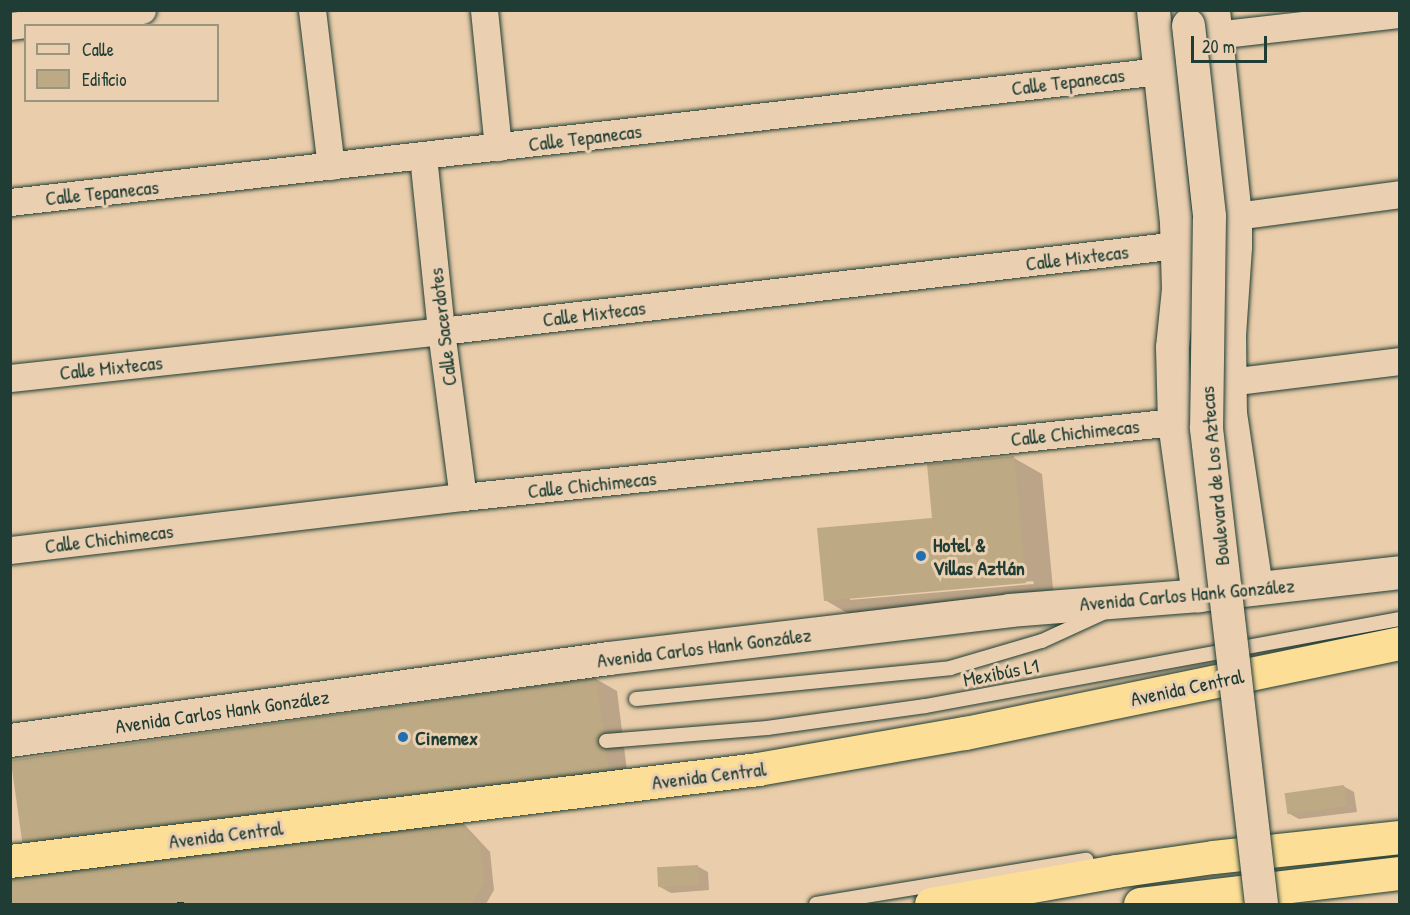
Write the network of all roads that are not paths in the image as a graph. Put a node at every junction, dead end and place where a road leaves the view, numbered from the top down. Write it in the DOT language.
graph roads {
  1 [pos="142,10"];
  2 [pos="312,10"];
  3 [pos="484,10"];
  4 [pos="1153,10"];
  5 [pos="1400,14"];
  6 [pos="1200,20"];
  7 [pos="26,24"];
  8 [pos="1159,70"];
  9 [pos="498,147"];
  10 [pos="423,156"];
  11 [pos="331,166"];
  12 [pos="1400,194"];
  13 [pos="10,202"];
  14 [pos="1234,216"];
  15 [pos="1177,245"];
  16 [pos="441,331"];
  17 [pos="1400,362"];
  18 [pos="10,378"];
  19 [pos="1229,382"];
  20 [pos="1174,422"];
  21 [pos="1240,489"];
  22 [pos="463,497"];
  23 [pos="1185,498"];
  24 [pos="1245,524"];
  25 [pos="1191,532"];
  26 [pos="10,550"];
  27 [pos="1400,572"];
  28 [pos="1256,588"];
  29 [pos="1198,594"];
  30 [pos="1125,601"];
  31 [pos="1400,619"];
  32 [pos="1400,643"];
  33 [pos="636,699"];
  34 [pos="10,740"];
  35 [pos="606,741"];
  36 [pos="1396,828"];
  37 [pos="1262,837"];
  38 [pos="1124,855"];
  39 [pos="1101,858"];
  40 [pos="10,861"];
  41 [pos="1400,873"];
  42 [pos="1278,899"];
  43 [pos="1226,900"];
  44 [pos="946,902"];
  45 [pos="816,904"];
  46 [pos="1000,904"];
  47 [pos="1140,904"];
  1 -- 7 [label="street"];
  2 -- 11 [label="street"];
  3 -- 9 [label="street"];
  4 -- 8 [label="main road, Boulevard de Los Aztecas"];
  5 -- 6 [label="street"];
  6 -- 14 [label="main road, Boulevard de Los Aztecas"];
  6 -- 42 [label="main road, Boulevard de Los Aztecas, bridge"];
  8 -- 9 [label="street, Calle Tepanecas"];
  8 -- 15 [label="main road, Boulevard de Los Aztecas"];
  9 -- 10 [label="street, Calle Tepanecas"];
  10 -- 11 [label="street, Calle Tepanecas"];
  10 -- 16 [label="street, Calle Sacerdotes"];
  11 -- 13 [label="street, Calle Tepanecas"];
  12 -- 14 [label="street"];
  14 -- 19 [label="main road, Boulevard de Los Aztecas"];
  15 -- 16 [label="street, Calle Mixtecas"];
  15 -- 20 [label="main road, Boulevard de Los Aztecas"];
  16 -- 18 [label="street, Calle Mixtecas"];
  16 -- 22 [label="street, Calle Sacerdotes"];
  17 -- 19 [label="street"];
  19 -- 21 [label="main road, Boulevard de Los Aztecas"];
  20 -- 22 [label="street, Calle Chichimecas"];
  20 -- 23 [label="main road, Boulevard de Los Aztecas"];
  21 -- 23 [label="main road"];
  21 -- 24 [label="main road, Boulevard de Los Aztecas"];
  22 -- 26 [label="street, Calle Chichimecas"];
  23 -- 25 [label="main road, Boulevard de Los Aztecas"];
  24 -- 25 [label="main road"];
  24 -- 28 [label="main road, Boulevard de Los Aztecas"];
  25 -- 29 [label="main road, Boulevard de Los Aztecas"];
  27 -- 28 [label="main road, Avenida Carlos Hank González"];
  28 -- 29 [label="main road, Avenida Carlos Hank González"];
  29 -- 30 [label="main road, Avenida Carlos Hank González"];
  30 -- 33 [label="lane"];
  30 -- 34 [label="main road, Avenida Carlos Hank González"];
  31 -- 35 [label="lane, Mexibús L1"];
  32 -- 40 [label="highway, Avenida Central"];
  36 -- 44 [label="highway"];
  37 -- 38 [label="lane"];
  39 -- 45 [label="lane"];
  41 -- 42 [label="highway"];
  42 -- 43 [label="highway"];
  43 -- 47 [label="highway"];
  44 -- 46 [label="highway"];
}
